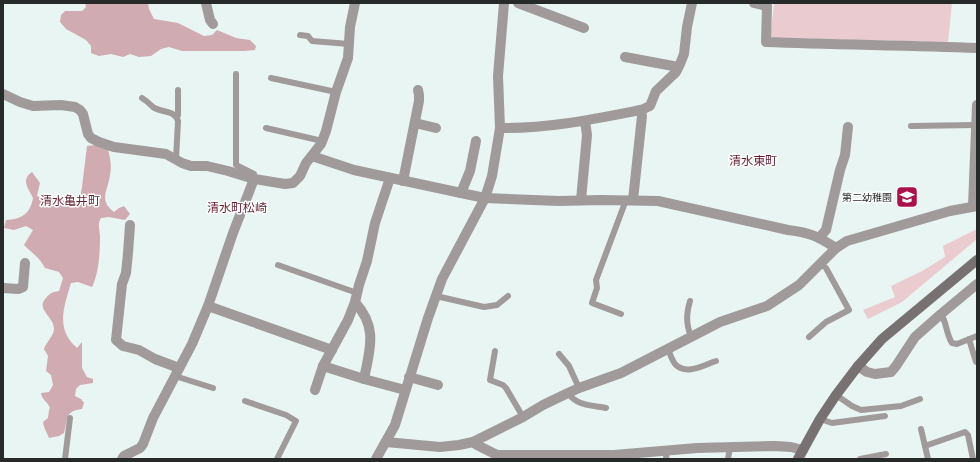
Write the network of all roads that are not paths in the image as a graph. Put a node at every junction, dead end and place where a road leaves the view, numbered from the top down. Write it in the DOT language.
graph roads {
  1 [pos="206,3"];
  2 [pos="355,3"];
  3 [pos="504,3"];
  4 [pos="518,3"];
  5 [pos="692,3"];
  6 [pos="754,3"];
  7 [pos="213,24"];
  8 [pos="584,28"];
  9 [pos="300,35"];
  10 [pos="349,44"];
  11 [pos="977,48"];
  12 [pos="625,57"];
  13 [pos="678,68"];
  14 [pos="236,74"];
  15 [pos="271,78"];
  16 [pos="178,90"];
  17 [pos="418,90"];
  18 [pos="336,92"];
  19 [pos="3,94"];
  20 [pos="142,98"];
  21 [pos="977,104"];
  22 [pos="641,110"];
  23 [pos="177,118"];
  24 [pos="585,121"];
  25 [pos="414,123"];
  26 [pos="975,125"];
  27 [pos="911,126"];
  28 [pos="848,127"];
  29 [pos="266,128"];
  30 [pos="436,128"];
  31 [pos="500,128"];
  32 [pos="476,141"];
  33 [pos="321,144"];
  34 [pos="312,156"];
  35 [pos="176,159"];
  36 [pos="390,178"];
  37 [pos="254,179"];
  38 [pos="404,181"];
  39 [pos="461,194"];
  40 [pos="485,198"];
  41 [pos="581,200"];
  42 [pos="630,200"];
  43 [pos="975,206"];
  44 [pos="130,225"];
  45 [pos="819,238"];
  46 [pos="836,248"];
  47 [pos="977,260"];
  48 [pos="25,263"];
  49 [pos="821,264"];
  50 [pos="278,266"];
  51 [pos="977,284"];
  52 [pos="3,288"];
  53 [pos="436,296"];
  54 [pos="508,296"];
  55 [pos="356,297"];
  56 [pos="690,301"];
  57 [pos="208,306"];
  58 [pos="621,314"];
  59 [pos="941,314"];
  60 [pos="977,336"];
  61 [pos="691,337"];
  62 [pos="809,337"];
  63 [pos="969,339"];
  64 [pos="668,349"];
  65 [pos="332,350"];
  66 [pos="495,351"];
  67 [pos="559,354"];
  68 [pos="716,361"];
  69 [pos="977,362"];
  70 [pos="323,366"];
  71 [pos="858,366"];
  72 [pos="177,372"];
  73 [pos="409,377"];
  74 [pos="364,378"];
  75 [pos="438,385"];
  76 [pos="213,388"];
  77 [pos="579,388"];
  78 [pos="315,390"];
  79 [pos="405,390"];
  80 [pos="568,393"];
  81 [pos="836,395"];
  82 [pos="920,399"];
  83 [pos="245,401"];
  84 [pos="606,408"];
  85 [pos="885,416"];
  86 [pos="523,417"];
  87 [pos="70,418"];
  88 [pos="820,420"];
  89 [pos="921,430"];
  90 [pos="386,442"];
  91 [pos="473,442"];
  92 [pos="925,446"];
  93 [pos="730,447"];
  94 [pos="666,454"];
  95 [pos="801,454"];
  96 [pos="886,454"];
  97 [pos="491,456"];
  98 [pos="65,459"];
  99 [pos="122,459"];
  100 [pos="277,459"];
  101 [pos="376,459"];
  102 [pos="728,459"];
  103 [pos="860,459"];
  104 [pos="928,459"];
  105 [pos="973,459"];
  1 -- 7 [label="street"];
  2 -- 10 [label="street"];
  3 -- 31 [label="street"];
  4 -- 8 [label="street"];
  5 -- 13 [label="street"];
  6 -- 11 [label="street"];
  9 -- 10 [label="lane"];
  10 -- 18 [label="street"];
  12 -- 13 [label="street"];
  13 -- 22 [label="street"];
  14 -- 37 [label="lane"];
  15 -- 18 [label="lane"];
  16 -- 23 [label="lane"];
  17 -- 25 [label="street"];
  18 -- 33 [label="street"];
  19 -- 35 [label="street"];
  20 -- 23 [label="lane"];
  21 -- 26 [label="street"];
  22 -- 24 [label="street"];
  22 -- 42 [label="street"];
  23 -- 35 [label="lane"];
  24 -- 31 [label="street"];
  24 -- 41 [label="street"];
  25 -- 30 [label="street"];
  25 -- 38 [label="street"];
  26 -- 27 [label="lane"];
  26 -- 43 [label="street"];
  28 -- 45 [label="street"];
  29 -- 33 [label="lane"];
  31 -- 40 [label="street"];
  32 -- 39 [label="street"];
  33 -- 34 [label="street"];
  34 -- 36 [label="street"];
  34 -- 37 [label="street"];
  35 -- 37 [label="street"];
  36 -- 38 [label="street"];
  36 -- 55 [label="street"];
  37 -- 57 [label="street"];
  38 -- 39 [label="street"];
  39 -- 40 [label="street"];
  40 -- 41 [label="street"];
  40 -- 53 [label="street"];
  41 -- 42 [label="street"];
  42 -- 45 [label="street"];
  42 -- 58 [label="lane"];
  43 -- 46 [label="street"];
  44 -- 72 [label="street"];
  45 -- 46 [label="street"];
  46 -- 49 [label="street"];
  47 -- 71 [label="street"];
  48 -- 52 [label="street"];
  49 -- 61 [label="street"];
  49 -- 62 [label="lane"];
  50 -- 55 [label="lane"];
  51 -- 59 [label="street"];
  53 -- 54 [label="lane"];
  53 -- 73 [label="street"];
  55 -- 65 [label="street"];
  55 -- 74 [label="street"];
  56 -- 61 [label="lane"];
  57 -- 65 [label="street"];
  57 -- 72 [label="street"];
  59 -- 63 [label="lane"];
  59 -- 71 [label="street"];
  60 -- 63 [label="lane"];
  61 -- 64 [label="street"];
  63 -- 69 [label="lane"];
  64 -- 68 [label="lane"];
  64 -- 77 [label="street"];
  65 -- 70 [label="street"];
  66 -- 86 [label="lane"];
  67 -- 77 [label="lane"];
  70 -- 74 [label="street"];
  70 -- 78 [label="street"];
  71 -- 81 [label="street"];
  72 -- 76 [label="lane"];
  72 -- 99 [label="street"];
  73 -- 75 [label="street"];
  73 -- 79 [label="street"];
  74 -- 79 [label="street"];
  77 -- 80 [label="street"];
  79 -- 90 [label="street"];
  80 -- 84 [label="lane"];
  80 -- 86 [label="street"];
  81 -- 82 [label="lane"];
  81 -- 88 [label="street"];
  83 -- 100 [label="lane"];
  85 -- 88 [label="lane"];
  86 -- 91 [label="street"];
  87 -- 98 [label="lane"];
  88 -- 95 [label="street"];
  89 -- 92 [label="lane"];
  90 -- 91 [label="street"];
  90 -- 101 [label="street"];
  91 -- 97 [label="street"];
  92 -- 104 [label="lane"];
  92 -- 105 [label="lane"];
  93 -- 94 [label="street"];
  93 -- 95 [label="street"];
  93 -- 102 [label="lane"];
  94 -- 97 [label="street"];
  96 -- 103 [label="lane"];
}
